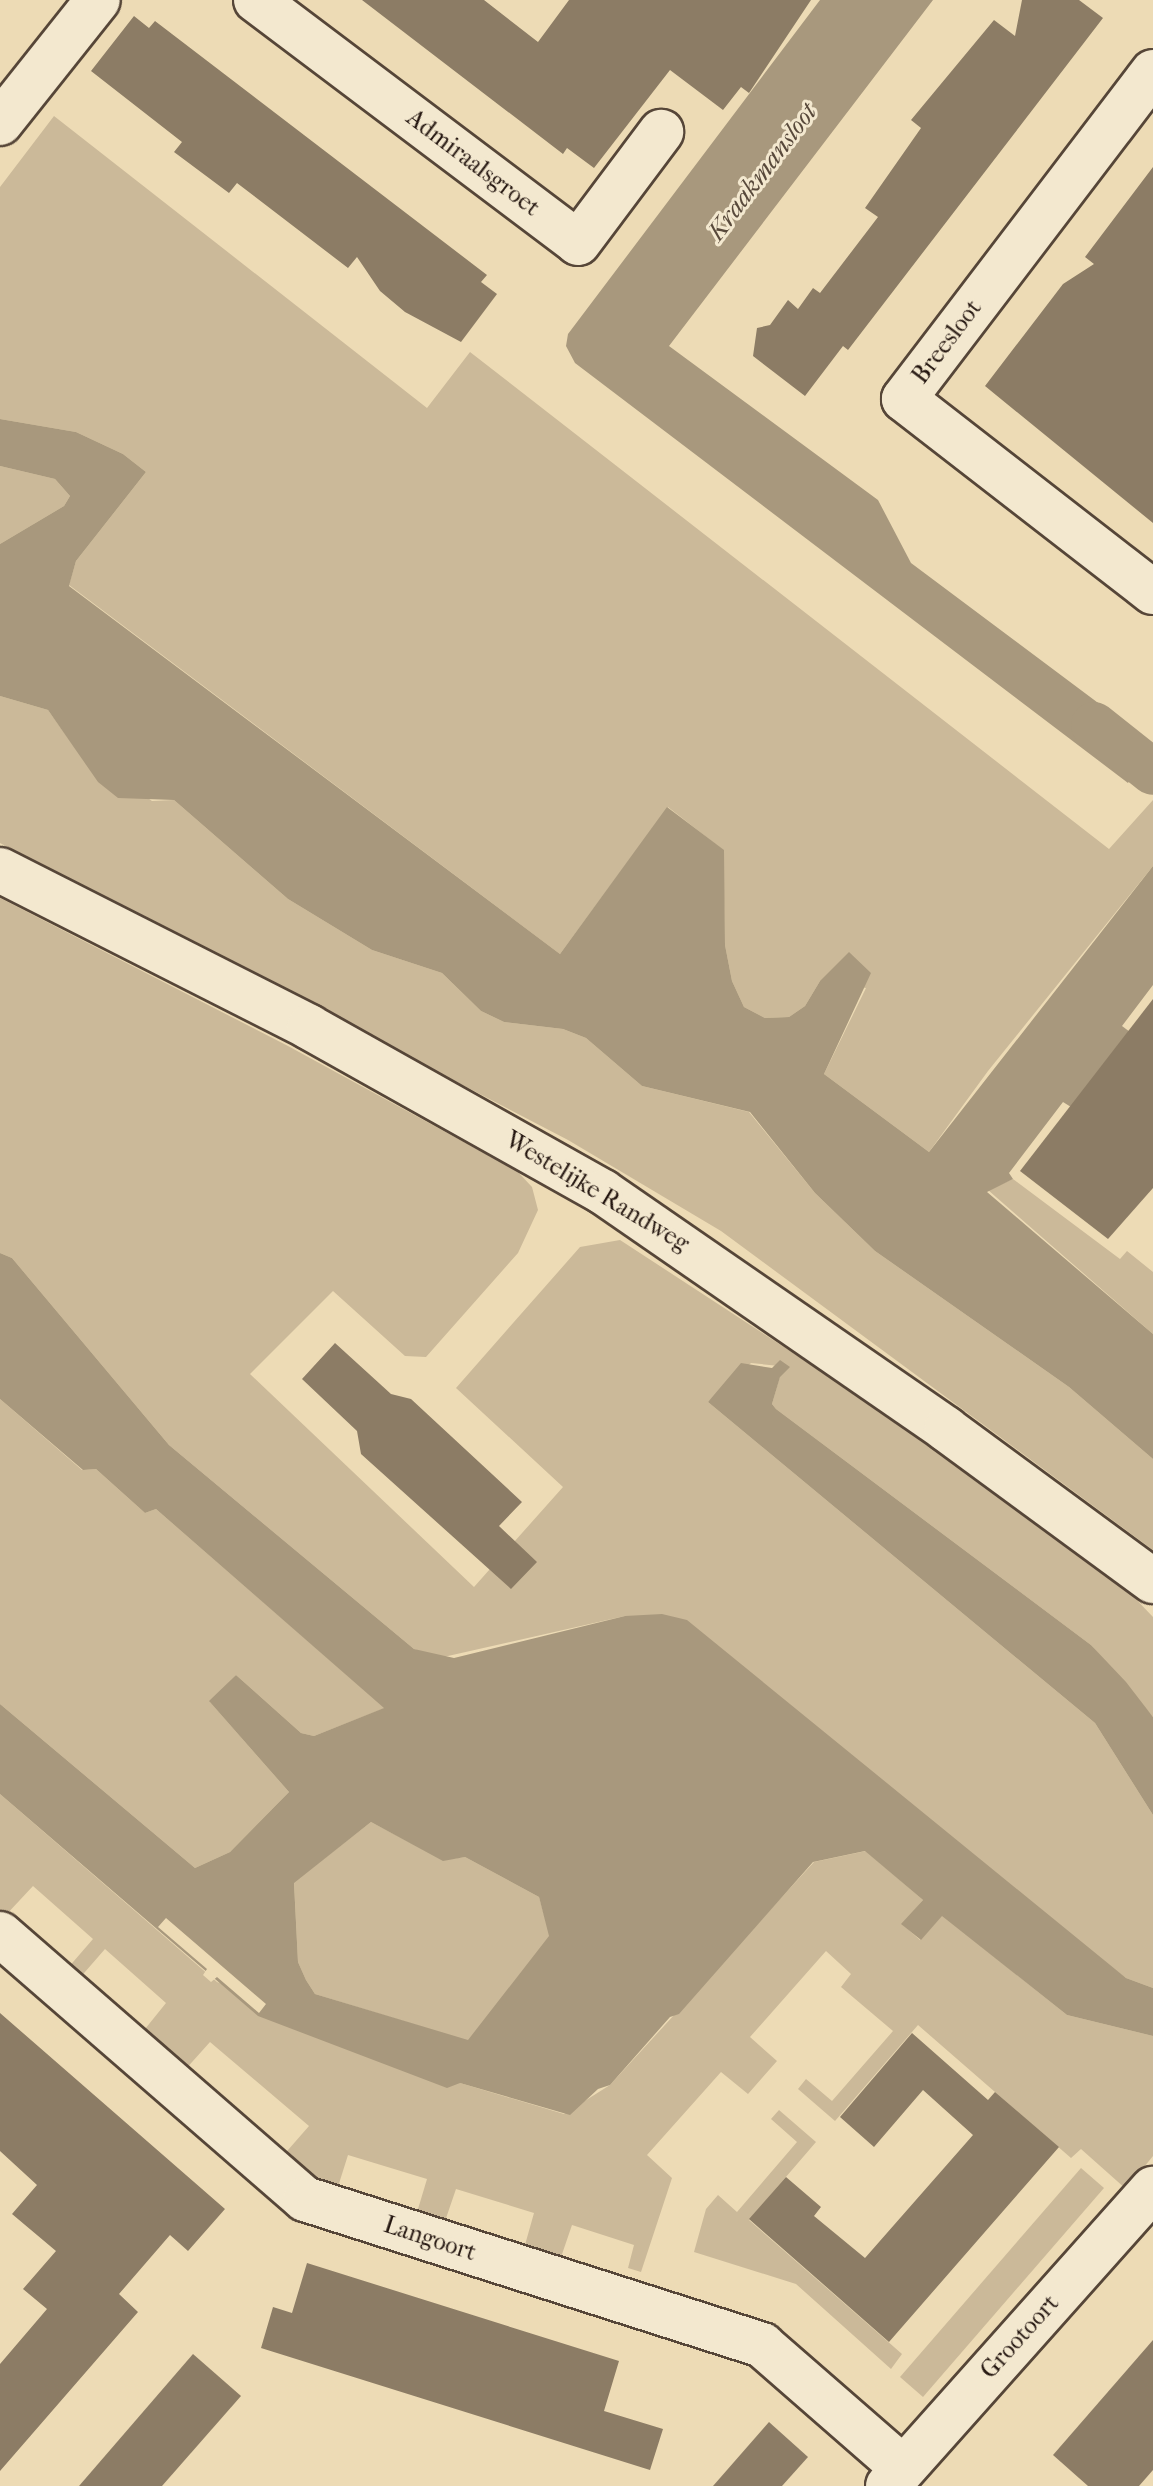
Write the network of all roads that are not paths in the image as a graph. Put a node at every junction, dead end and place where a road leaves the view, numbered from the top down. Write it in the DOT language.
graph roads {
  1 [pos="98,0"];
  2 [pos="256,0"];
  3 [pos="1153,72"];
  4 [pos="0,123"];
  5 [pos="661,132"];
  6 [pos="1153,592"];
  7 [pos="0,870"];
  8 [pos="1153,1581"];
  9 [pos="0,1934"];
  10 [pos="1153,2189"];
  11 [pos="896,2477"];
  1 -- 4 [label="street"];
  2 -- 5 [label="street, Admiraalsgroet"];
  3 -- 6 [label="street, Breesloot"];
  7 -- 8 [label="street, Westelijke Randweg"];
  9 -- 11 [label="street, Langoort"];
  10 -- 11 [label="street, Grootoort"];
}
